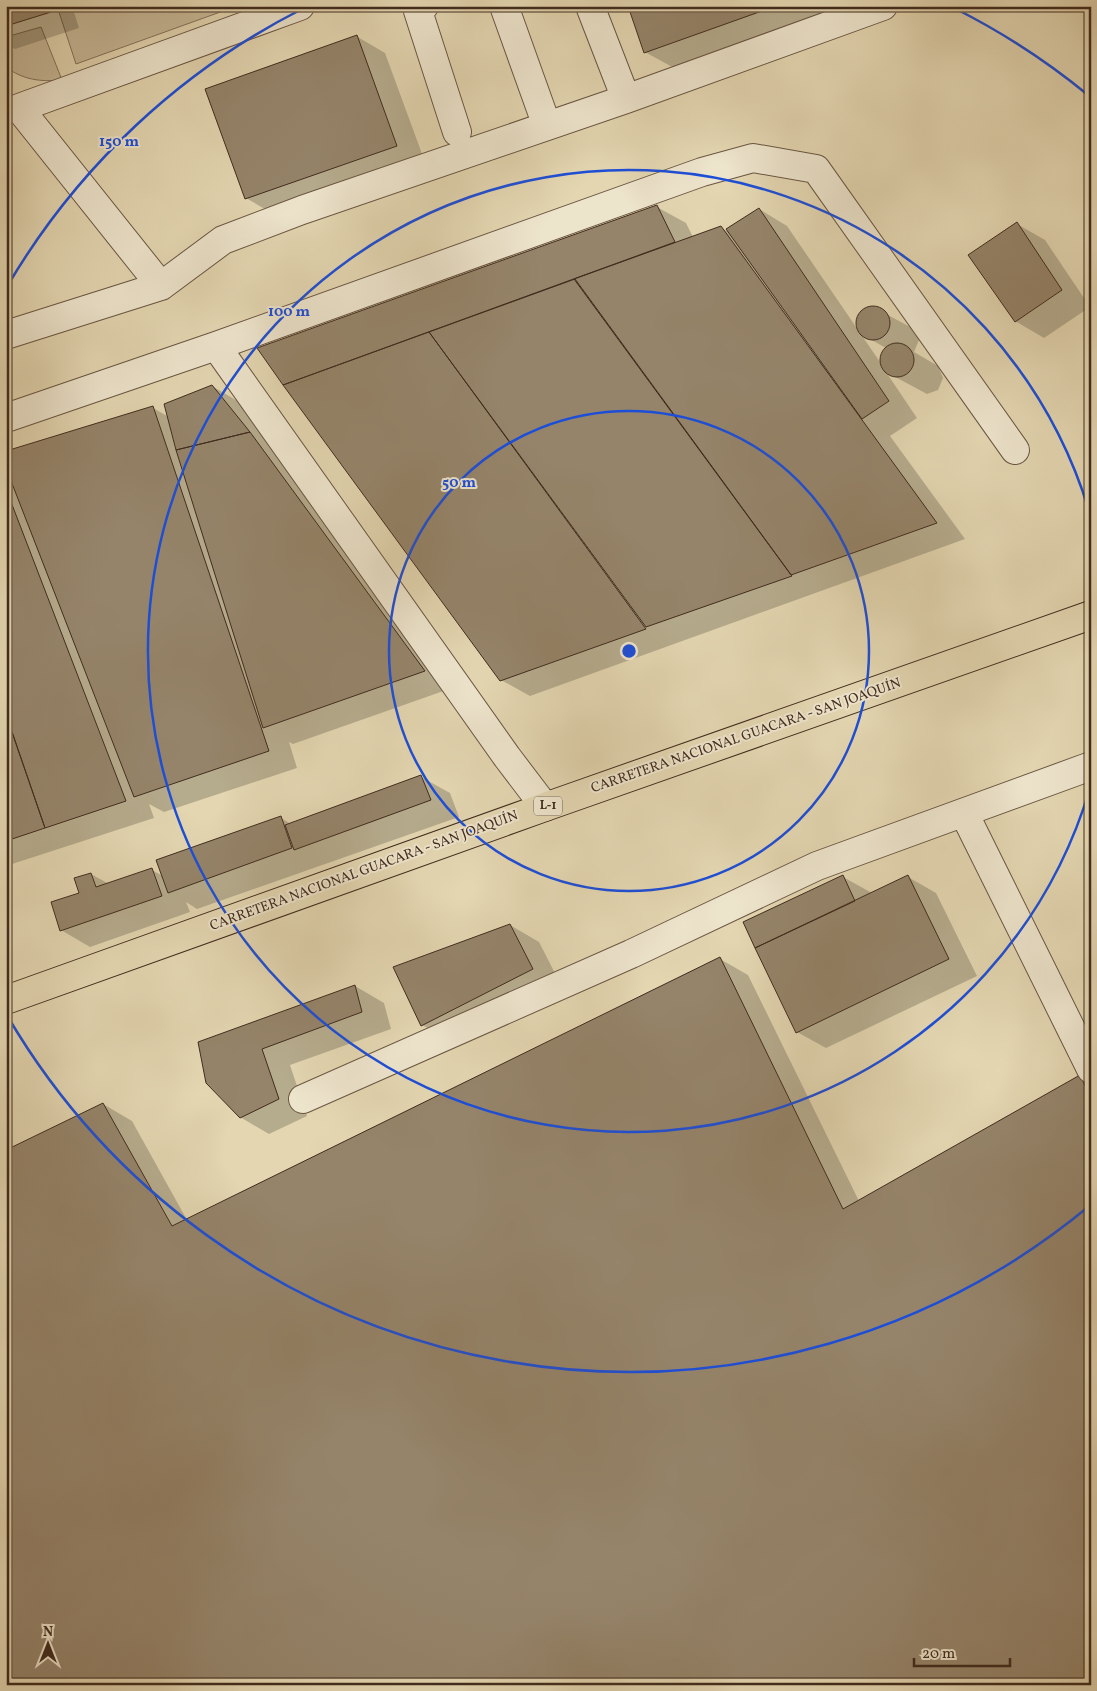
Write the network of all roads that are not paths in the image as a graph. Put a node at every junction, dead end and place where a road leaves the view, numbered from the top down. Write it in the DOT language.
graph roads {
  1 [pos="424,6"];
  2 [pos="504,6"];
  3 [pos="590,6"];
  4 [pos="883,6"];
  5 [pos="283,9"];
  6 [pos="626,99"];
  7 [pos="13,100"];
  8 [pos="547,126"];
  9 [pos="457,132"];
  10 [pos="161,286"];
  11 [pos="6,335"];
  12 [pos="216,346"];
  13 [pos="6,418"];
  14 [pos="1014,450"];
  15 [pos="1091,615"];
  16 [pos="1091,766"];
  17 [pos="545,807"];
  18 [pos="964,812"];
  19 [pos="6,1000"];
  20 [pos="1091,1069"];
  21 [pos="303,1099"];
  1 -- 9 [label="lane"];
  2 -- 8 [label="lane"];
  3 -- 6 [label="lane"];
  4 -- 6 [label="lane"];
  5 -- 7 [label="lane"];
  6 -- 8 [label="lane"];
  7 -- 10 [label="lane"];
  8 -- 10 [label="lane"];
  10 -- 11 [label="lane"];
  12 -- 13 [label="lane"];
  12 -- 14 [label="lane"];
  12 -- 17 [label="lane"];
  15 -- 17 [label="main road, CARRETERA NACIONAL GUACARA - SAN JOAQUÍN / L-1"];
  16 -- 18 [label="lane"];
  17 -- 19 [label="main road, CARRETERA NACIONAL GUACARA - SAN JOAQUÍN / L-1"];
  18 -- 20 [label="lane"];
  18 -- 21 [label="lane"];
}
